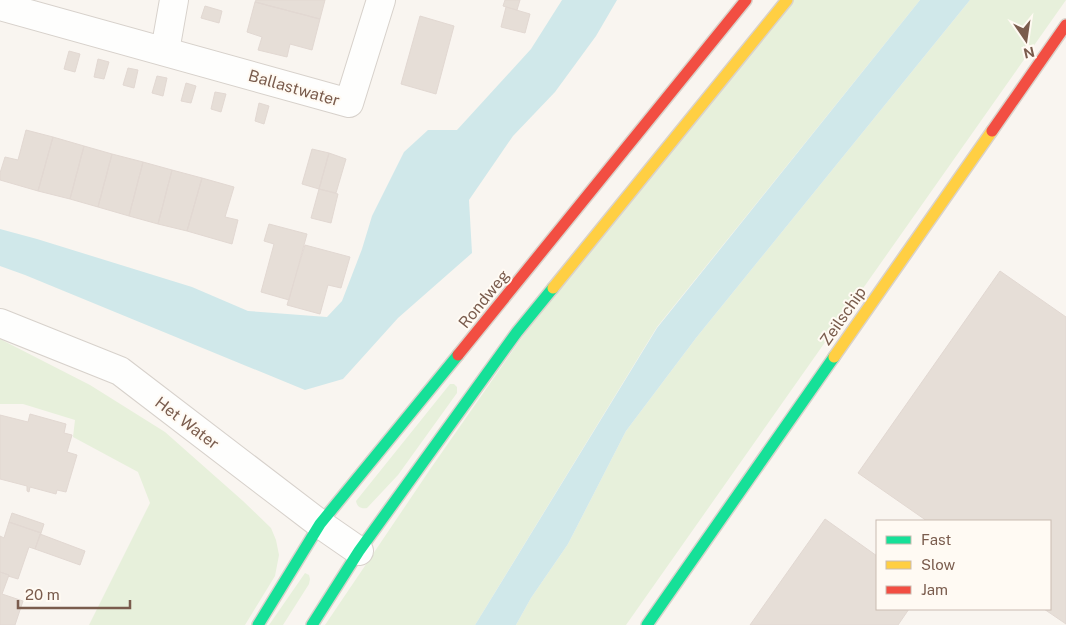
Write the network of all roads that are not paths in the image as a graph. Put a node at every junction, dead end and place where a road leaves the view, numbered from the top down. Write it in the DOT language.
graph roads {
  1 [pos="174,0"];
  2 [pos="381,0"];
  3 [pos="746,0"];
  4 [pos="787,0"];
  5 [pos="0,6"];
  6 [pos="1066,25"];
  7 [pos="165,51"];
  8 [pos="0,323"];
  9 [pos="320,524"];
  10 [pos="359,551"];
  11 [pos="258,625"];
  12 [pos="312,625"];
  13 [pos="647,625"];
  1 -- 7 [label="street"];
  2 -- 7 [label="street, Ballastwater"];
  3 -- 9 [label="main road, Rondweg"];
  4 -- 10 [label="main road"];
  5 -- 7 [label="street, Ballastwater"];
  6 -- 13 [label="main road, Zeilschip"];
  8 -- 9 [label="street, Het Water"];
  9 -- 10 [label="street, Het Water"];
  9 -- 11 [label="main road, Rondweg"];
  10 -- 12 [label="main road"];
}
